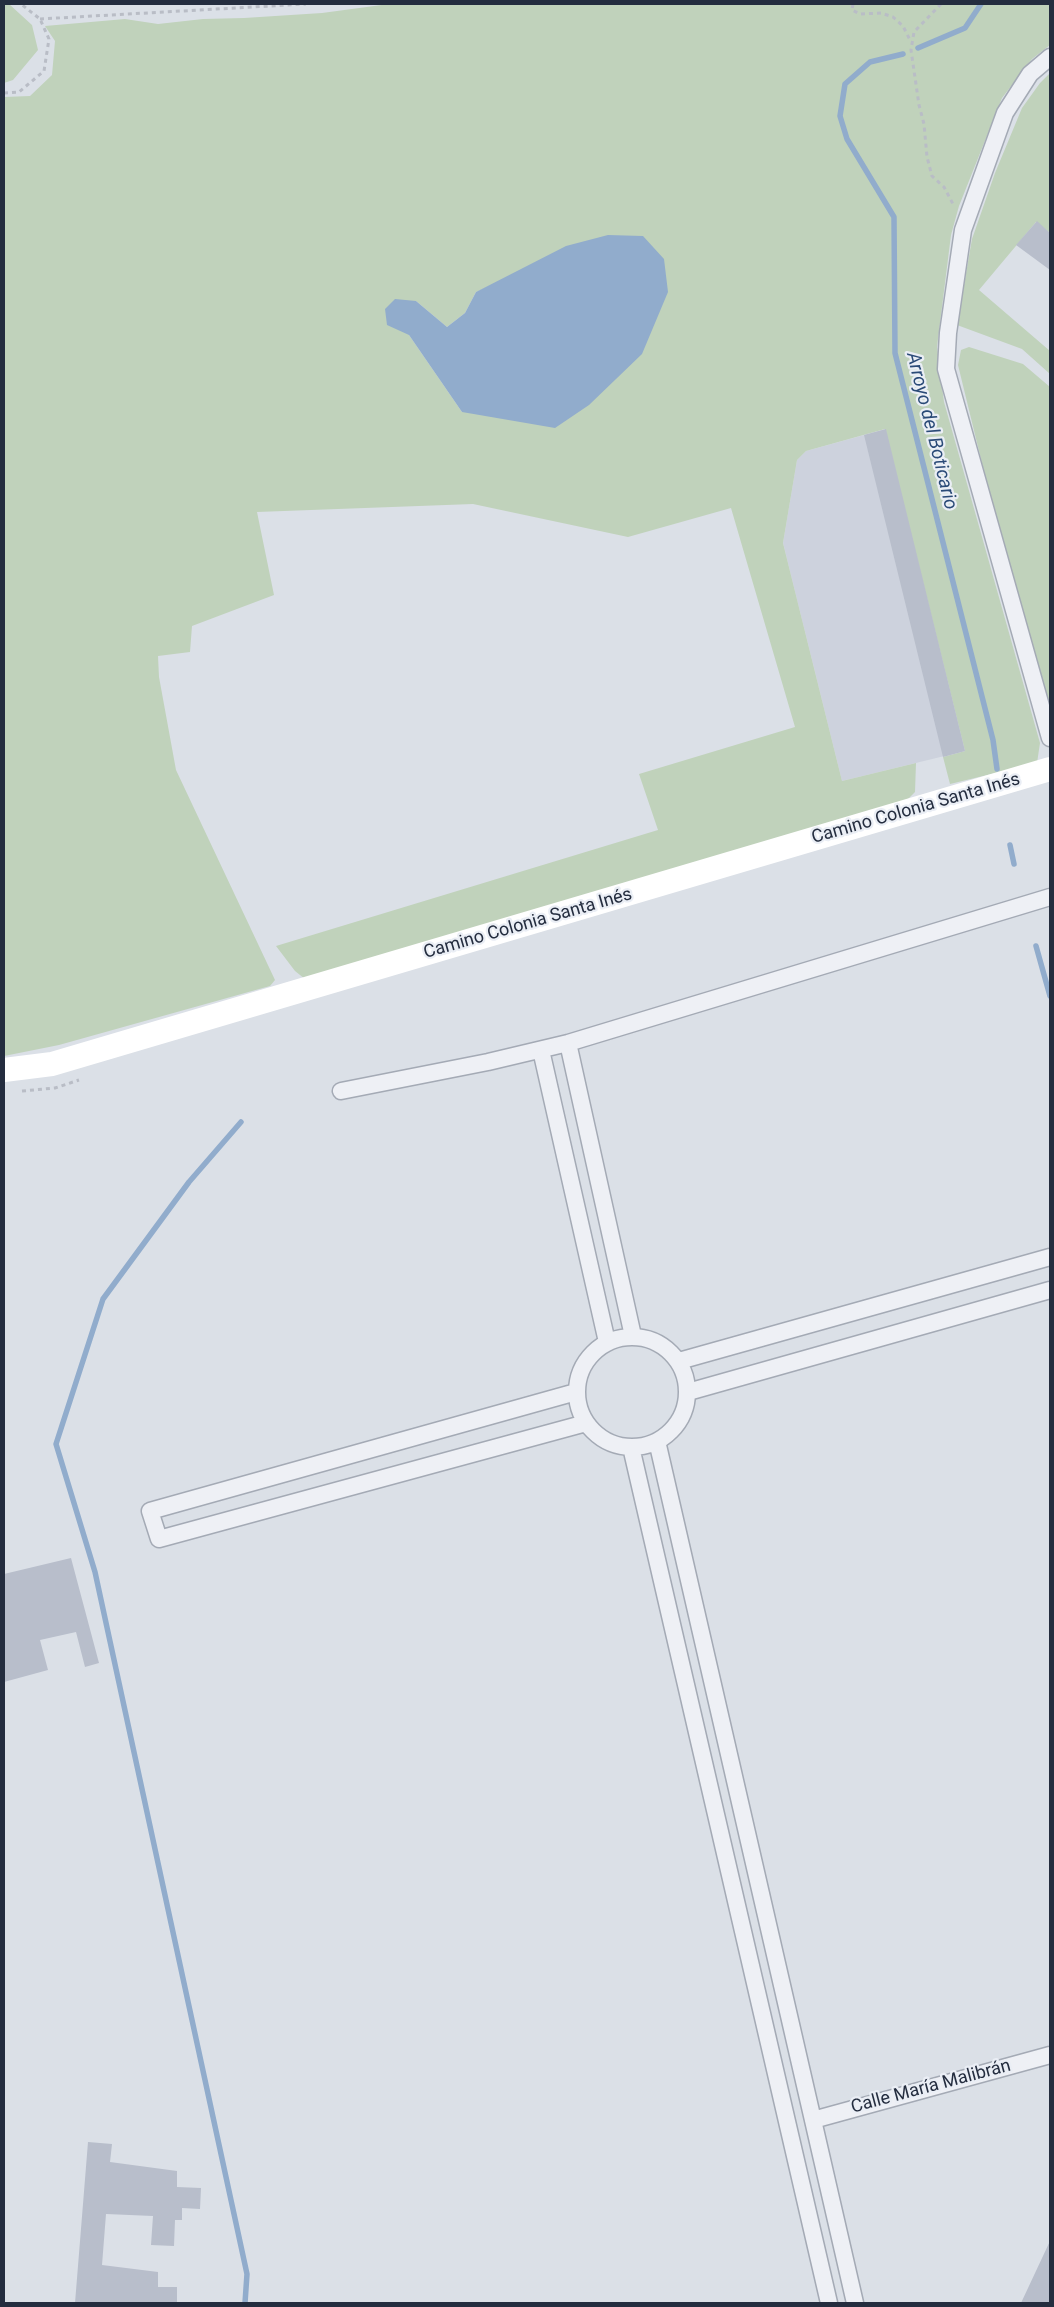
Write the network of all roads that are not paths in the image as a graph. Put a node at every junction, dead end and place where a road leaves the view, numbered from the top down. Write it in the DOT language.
graph roads {
  1 [pos="1050,57"];
  2 [pos="1050,738"];
  3 [pos="1050,769"];
  4 [pos="1050,897"];
  5 [pos="568,1043"];
  6 [pos="542,1050"];
  7 [pos="4,1070"];
  8 [pos="341,1091"];
  9 [pos="1050,1257"];
  10 [pos="1050,1290"];
  11 [pos="633,1336"];
  12 [pos="607,1342"];
  13 [pos="680,1361"];
  14 [pos="576,1392"];
  15 [pos="688,1392"];
  16 [pos="586,1423"];
  17 [pos="657,1441"];
  18 [pos="631,1447"];
  19 [pos="1050,2055"];
  20 [pos="813,2120"];
  21 [pos="829,2303"];
  22 [pos="855,2303"];
  1 -- 2 [label="street"];
  3 -- 7 [label="main road, Camino Colonia Santa Inés"];
  4 -- 5 [label="street"];
  5 -- 6 [label="street"];
  5 -- 11 [label="street"];
  6 -- 8 [label="street"];
  6 -- 12 [label="street"];
  9 -- 13 [label="street"];
  10 -- 15 [label="street"];
  11 -- 12 [label="street"];
  11 -- 13 [label="street"];
  12 -- 14 [label="street"];
  13 -- 15 [label="street"];
  14 -- 16 [label="street"];
  14 -- 16 [label="street"];
  15 -- 17 [label="street"];
  16 -- 18 [label="street"];
  17 -- 18 [label="street"];
  17 -- 20 [label="street"];
  18 -- 21 [label="street"];
  19 -- 20 [label="street, Calle María Malibrán"];
  20 -- 22 [label="street"];
}
